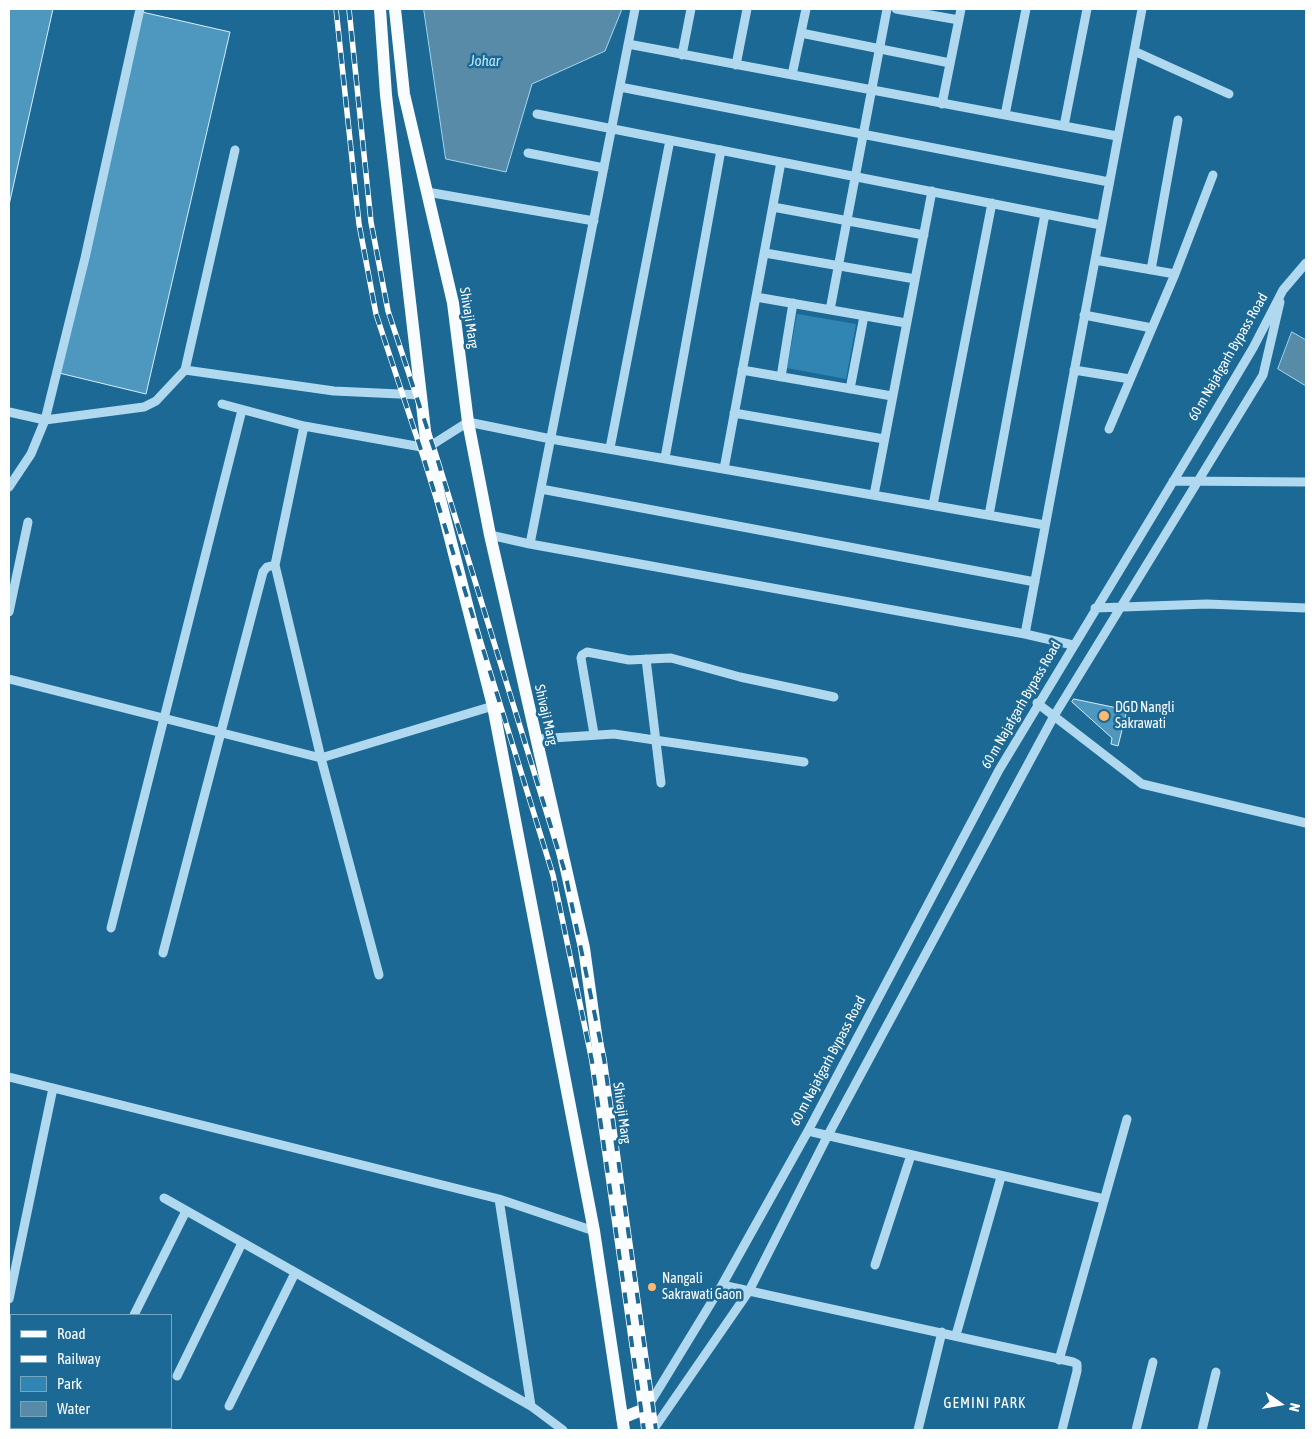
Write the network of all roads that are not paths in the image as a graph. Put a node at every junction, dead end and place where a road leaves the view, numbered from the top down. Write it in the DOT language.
graph roads {
  1 [pos="140,9"];
  2 [pos="380,9"];
  3 [pos="395,9"];
  4 [pos="635,9"];
  5 [pos="691,9"];
  6 [pos="748,9"];
  7 [pos="806,9"];
  8 [pos="887,9"];
  9 [pos="896,9"];
  10 [pos="961,9"];
  11 [pos="1026,9"];
  12 [pos="1087,9"];
  13 [pos="1142,9"];
  14 [pos="959,20"];
  15 [pos="801,33"];
  16 [pos="628,44"];
  17 [pos="879,49"];
  18 [pos="1134,51"];
  19 [pos="682,55"];
  20 [pos="950,63"];
  21 [pos="736,65"];
  22 [pos="792,75"];
  23 [pos="620,86"];
  24 [pos="872,90"];
  25 [pos="1229,94"];
  26 [pos="942,104"];
  27 [pos="537,114"];
  28 [pos="1005,115"];
  29 [pos="1178,120"];
  30 [pos="1064,126"];
  31 [pos="612,128"];
  32 [pos="863,134"];
  33 [pos="1117,136"];
  34 [pos="670,140"];
  35 [pos="234,150"];
  36 [pos="721,150"];
  37 [pos="528,153"];
  38 [pos="782,162"];
  39 [pos="604,168"];
  40 [pos="1213,174"];
  41 [pos="856,176"];
  42 [pos="1109,182"];
  43 [pos="932,191"];
  44 [pos="427,192"];
  45 [pos="992,203"];
  46 [pos="773,207"];
  47 [pos="1045,214"];
  48 [pos="594,221"];
  49 [pos="847,221"];
  50 [pos="1101,225"];
  51 [pos="924,235"];
  52 [pos="765,253"];
  53 [pos="1095,260"];
  54 [pos="1306,263"];
  55 [pos="839,265"];
  56 [pos="1151,270"];
  57 [pos="1175,274"];
  58 [pos="915,279"];
  59 [pos="1283,290"];
  60 [pos="756,297"];
  61 [pos="793,303"];
  62 [pos="830,310"];
  63 [pos="1084,315"];
  64 [pos="864,316"];
  65 [pos="906,323"];
  66 [pos="1152,328"];
  67 [pos="184,370"];
  68 [pos="742,370"];
  69 [pos="1074,370"];
  70 [pos="781,377"];
  71 [pos="1130,380"];
  72 [pos="850,389"];
  73 [pos="421,395"];
  74 [pos="892,396"];
  75 [pos="222,404"];
  76 [pos="242,410"];
  77 [pos="9,412"];
  78 [pos="734,413"];
  79 [pos="45,420"];
  80 [pos="468,422"];
  81 [pos="304,426"];
  82 [pos="1108,429"];
  83 [pos="551,439"];
  84 [pos="884,439"];
  85 [pos="428,448"];
  86 [pos="610,448"];
  87 [pos="665,458"];
  88 [pos="724,469"];
  89 [pos="1173,481"];
  90 [pos="1200,481"];
  91 [pos="1306,482"];
  92 [pos="9,487"];
  93 [pos="541,489"];
  94 [pos="874,495"];
  95 [pos="933,505"];
  96 [pos="989,515"];
  97 [pos="28,522"];
  98 [pos="1045,525"];
  99 [pos="490,535"];
  100 [pos="530,544"];
  101 [pos="276,565"];
  102 [pos="1035,582"];
  103 [pos="1121,607"];
  104 [pos="1096,608"];
  105 [pos="1306,608"];
  106 [pos="9,612"];
  107 [pos="1025,634"];
  108 [pos="1073,645"];
  109 [pos="646,659"];
  110 [pos="9,679"];
  111 [pos="834,697"];
  112 [pos="1038,703"];
  113 [pos="493,706"];
  114 [pos="1054,716"];
  115 [pos="164,718"];
  116 [pos="220,732"];
  117 [pos="594,734"];
  118 [pos="536,739"];
  119 [pos="655,739"];
  120 [pos="321,758"];
  121 [pos="804,762"];
  122 [pos="661,783"];
  123 [pos="1306,823"];
  124 [pos="112,928"];
  125 [pos="163,953"];
  126 [pos="379,975"];
  127 [pos="9,1077"];
  128 [pos="53,1088"];
  129 [pos="1127,1119"];
  130 [pos="808,1130"];
  131 [pos="828,1135"];
  132 [pos="910,1155"];
  133 [pos="1001,1176"];
  134 [pos="164,1198"];
  135 [pos="499,1199"];
  136 [pos="1104,1199"];
  137 [pos="186,1211"];
  138 [pos="594,1231"];
  139 [pos="242,1243"];
  140 [pos="875,1265"];
  141 [pos="295,1273"];
  142 [pos="722,1285"];
  143 [pos="748,1291"];
  144 [pos="9,1299"];
  145 [pos="134,1314"];
  146 [pos="942,1332"];
  147 [pos="956,1335"];
  148 [pos="1059,1360"];
  149 [pos="1153,1362"];
  150 [pos="1216,1372"];
  151 [pos="177,1376"];
  152 [pos="229,1406"];
  153 [pos="531,1406"];
  154 [pos="647,1408"];
  155 [pos="623,1424"];
  156 [pos="563,1430"];
  157 [pos="615,1430"];
  158 [pos="652,1430"];
  159 [pos="918,1430"];
  160 [pos="1062,1430"];
  161 [pos="1136,1430"];
  162 [pos="1202,1430"];
  1 -- 79 [label="street"];
  2 -- 73 [label="main road"];
  3 -- 44 [label="main road, Shivaji Marg"];
  4 -- 16 [label="street"];
  5 -- 19 [label="street"];
  6 -- 21 [label="street"];
  7 -- 15 [label="street"];
  8 -- 17 [label="street"];
  9 -- 14 [label="street"];
  10 -- 14 [label="street"];
  11 -- 28 [label="street"];
  12 -- 30 [label="street"];
  13 -- 18 [label="street"];
  14 -- 20 [label="street"];
  15 -- 17 [label="street"];
  15 -- 22 [label="street"];
  16 -- 19 [label="street"];
  16 -- 23 [label="street"];
  17 -- 20 [label="street"];
  17 -- 24 [label="street"];
  18 -- 25 [label="street"];
  18 -- 33 [label="street"];
  19 -- 21 [label="street"];
  20 -- 26 [label="street"];
  21 -- 22 [label="street"];
  22 -- 24 [label="street"];
  23 -- 31 [label="street"];
  23 -- 32 [label="street"];
  24 -- 26 [label="street"];
  24 -- 32 [label="street"];
  26 -- 28 [label="street"];
  27 -- 31 [label="street"];
  28 -- 30 [label="street"];
  29 -- 56 [label="street"];
  30 -- 33 [label="street"];
  31 -- 34 [label="street"];
  31 -- 39 [label="street"];
  32 -- 41 [label="street"];
  32 -- 42 [label="street"];
  33 -- 42 [label="street"];
  34 -- 36 [label="street"];
  34 -- 86 [label="street"];
  35 -- 67 [label="street"];
  36 -- 38 [label="street"];
  36 -- 87 [label="street"];
  37 -- 39 [label="street"];
  38 -- 41 [label="street"];
  38 -- 46 [label="street"];
  39 -- 48 [label="street"];
  40 -- 57 [label="street"];
  41 -- 43 [label="street"];
  41 -- 49 [label="street"];
  42 -- 50 [label="street"];
  43 -- 45 [label="street"];
  43 -- 51 [label="street"];
  44 -- 48 [label="street"];
  44 -- 80 [label="main road, Shivaji Marg"];
  45 -- 47 [label="street"];
  45 -- 95 [label="street"];
  46 -- 49 [label="street"];
  46 -- 52 [label="street"];
  47 -- 50 [label="street"];
  47 -- 96 [label="street"];
  48 -- 83 [label="street"];
  49 -- 51 [label="street"];
  49 -- 55 [label="street"];
  50 -- 53 [label="street"];
  51 -- 58 [label="street"];
  52 -- 55 [label="street"];
  52 -- 60 [label="street"];
  53 -- 56 [label="street"];
  53 -- 63 [label="street"];
  54 -- 59 [label="street"];
  55 -- 58 [label="street"];
  55 -- 62 [label="street"];
  56 -- 57 [label="street"];
  57 -- 66 [label="street"];
  58 -- 65 [label="street"];
  59 -- 89 [label="street, 60 m Najafgarh Bypass Road"];
  59 -- 90 [label="street, 60 m Najafgarh Bypass Road"];
  60 -- 61 [label="street"];
  60 -- 68 [label="street"];
  61 -- 62 [label="street"];
  61 -- 70 [label="street"];
  62 -- 64 [label="street"];
  63 -- 66 [label="street"];
  63 -- 69 [label="street"];
  64 -- 65 [label="street"];
  64 -- 72 [label="street"];
  65 -- 74 [label="street"];
  66 -- 71 [label="street"];
  67 -- 73 [label="street"];
  67 -- 79 [label="street"];
  68 -- 70 [label="street"];
  68 -- 78 [label="street"];
  69 -- 71 [label="street"];
  69 -- 98 [label="street"];
  70 -- 72 [label="street"];
  71 -- 82 [label="street"];
  72 -- 74 [label="street"];
  73 -- 85 [label="main road"];
  74 -- 84 [label="street"];
  75 -- 76 [label="street"];
  76 -- 81 [label="street"];
  76 -- 115 [label="street"];
  77 -- 79 [label="street"];
  78 -- 84 [label="street"];
  78 -- 88 [label="street"];
  79 -- 92 [label="street"];
  80 -- 83 [label="street"];
  80 -- 85 [label="street"];
  80 -- 99 [label="main road, Shivaji Marg"];
  81 -- 85 [label="street"];
  81 -- 101 [label="street"];
  83 -- 86 [label="street"];
  83 -- 93 [label="street"];
  84 -- 94 [label="street"];
  85 -- 113 [label="main road"];
  86 -- 87 [label="street"];
  87 -- 88 [label="street"];
  88 -- 94 [label="street"];
  89 -- 90 [label="street"];
  89 -- 104 [label="street, 60 m Najafgarh Bypass Road"];
  90 -- 91 [label="street"];
  90 -- 103 [label="street, 60 m Najafgarh Bypass Road"];
  93 -- 100 [label="street"];
  93 -- 102 [label="street"];
  94 -- 95 [label="street"];
  95 -- 96 [label="street"];
  96 -- 98 [label="street"];
  97 -- 106 [label="street"];
  98 -- 102 [label="street"];
  99 -- 100 [label="street"];
  99 -- 118 [label="main road, Shivaji Marg"];
  100 -- 107 [label="street"];
  101 -- 116 [label="street"];
  101 -- 120 [label="street"];
  102 -- 107 [label="street"];
  103 -- 104 [label="street"];
  103 -- 105 [label="street"];
  103 -- 114 [label="street, 60 m Najafgarh Bypass Road"];
  104 -- 108 [label="street, 60 m Najafgarh Bypass Road"];
  107 -- 108 [label="street"];
  108 -- 112 [label="street, 60 m Najafgarh Bypass Road"];
  109 -- 111 [label="street"];
  109 -- 117 [label="street"];
  109 -- 119 [label="street"];
  110 -- 115 [label="street"];
  112 -- 114 [label="street"];
  112 -- 130 [label="street, 60 m Najafgarh Bypass Road"];
  113 -- 120 [label="street"];
  113 -- 138 [label="main road"];
  114 -- 123 [label="street"];
  114 -- 131 [label="street, 60 m Najafgarh Bypass Road"];
  115 -- 116 [label="street"];
  115 -- 124 [label="street"];
  116 -- 120 [label="street"];
  116 -- 125 [label="street"];
  117 -- 118 [label="street"];
  117 -- 119 [label="street"];
  118 -- 154 [label="main road, Shivaji Marg"];
  119 -- 121 [label="street"];
  119 -- 122 [label="street"];
  120 -- 126 [label="street"];
  127 -- 128 [label="street"];
  128 -- 135 [label="street"];
  128 -- 144 [label="street"];
  129 -- 136 [label="street"];
  130 -- 131 [label="street"];
  130 -- 142 [label="street, 60 m Najafgarh Bypass Road"];
  131 -- 132 [label="street"];
  131 -- 143 [label="street, 60 m Najafgarh Bypass Road"];
  132 -- 133 [label="street"];
  132 -- 140 [label="street"];
  133 -- 136 [label="street"];
  133 -- 147 [label="street"];
  134 -- 137 [label="street"];
  135 -- 138 [label="street"];
  135 -- 153 [label="street"];
  136 -- 148 [label="street"];
  137 -- 139 [label="street"];
  137 -- 145 [label="street"];
  138 -- 155 [label="main road"];
  139 -- 141 [label="street"];
  139 -- 151 [label="street"];
  141 -- 152 [label="street"];
  141 -- 153 [label="street"];
  142 -- 143 [label="street"];
  142 -- 154 [label="street, 60 m Najafgarh Bypass Road"];
  143 -- 146 [label="street"];
  143 -- 158 [label="street, 60 m Najafgarh Bypass Road"];
  146 -- 147 [label="street"];
  146 -- 159 [label="street"];
  147 -- 148 [label="street"];
  148 -- 160 [label="street"];
  149 -- 161 [label="street"];
  150 -- 162 [label="street"];
  153 -- 156 [label="street"];
  154 -- 155 [label="main road"];
  154 -- 158 [label="main road, Shivaji Marg"];
  155 -- 157 [label="street"];
}
